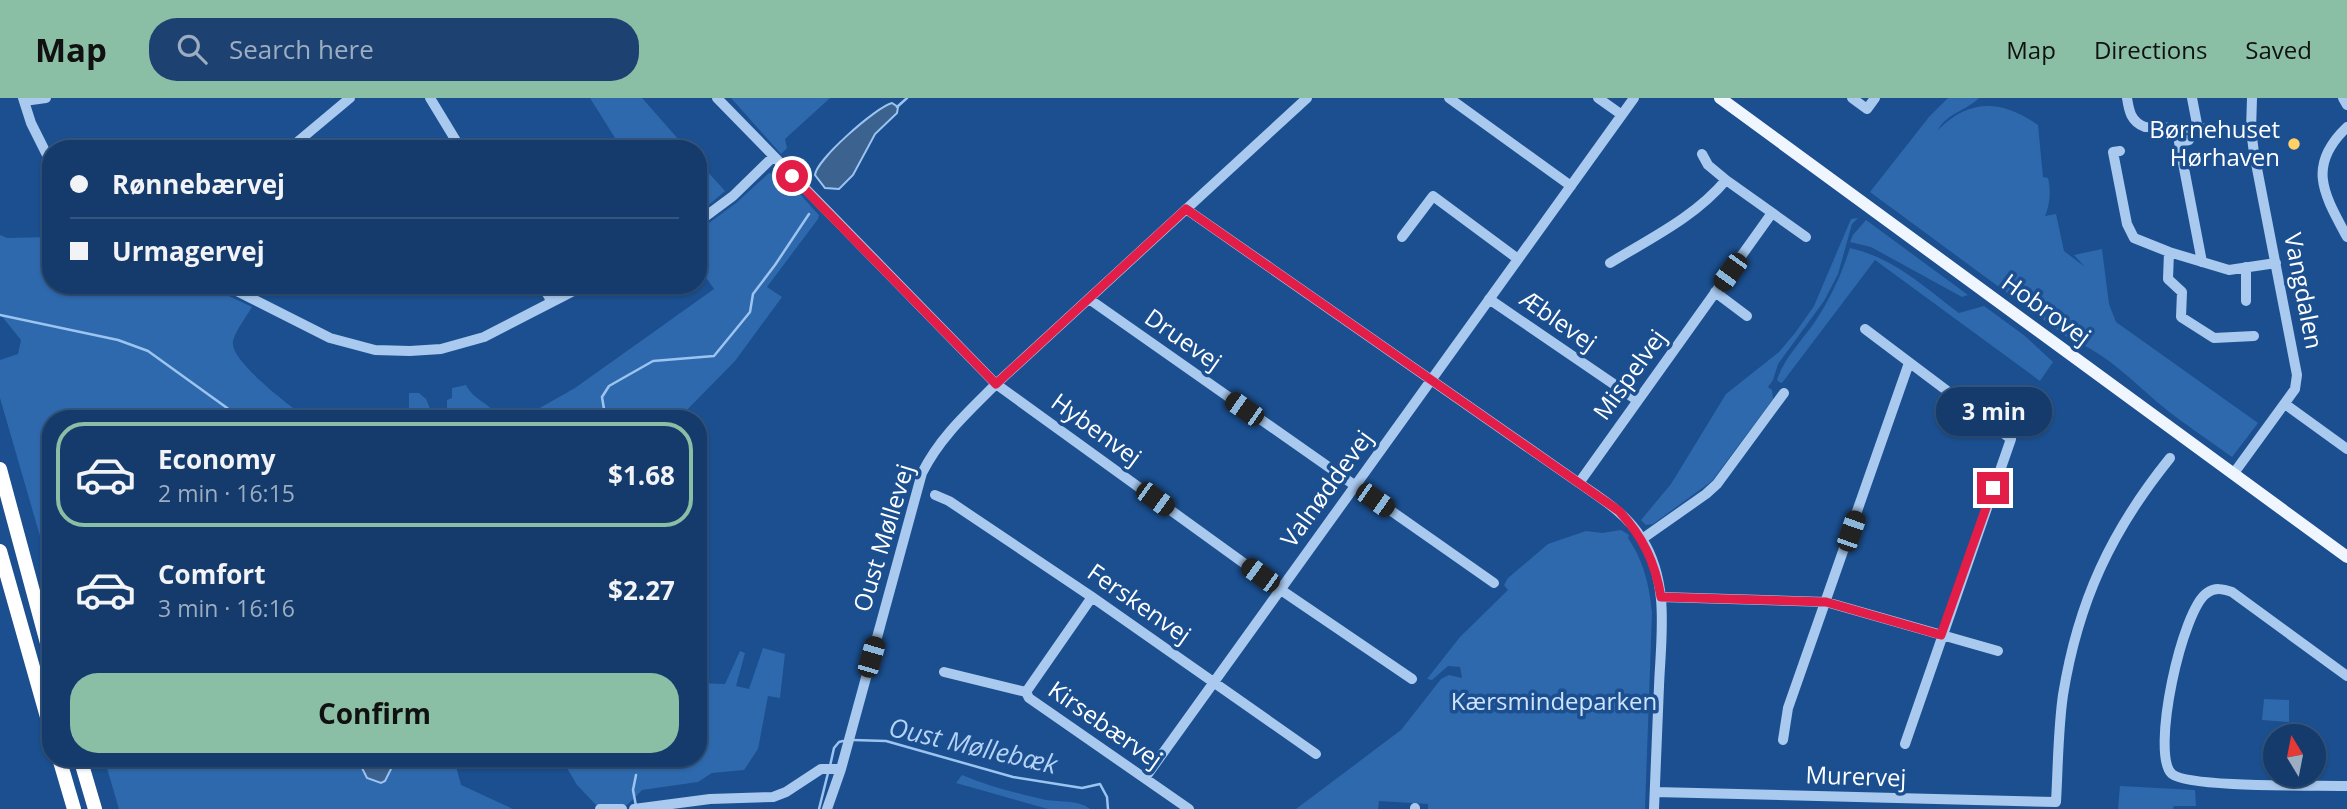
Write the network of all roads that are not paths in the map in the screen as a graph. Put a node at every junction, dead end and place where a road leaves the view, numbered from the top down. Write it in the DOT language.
graph roads {
  1 [pos="46,98"];
  2 [pos="350,98"];
  3 [pos="430,98"];
  4 [pos="717,98"];
  5 [pos="1307,98"];
  6 [pos="1449,98"];
  7 [pos="1598,98"];
  8 [pos="1634,98"];
  9 [pos="1720,98"];
  10 [pos="1852,98"];
  11 [pos="1875,98"];
  12 [pos="2127,98"];
  13 [pos="2192,98"];
  14 [pos="2252,98"];
  15 [pos="2343,98"];
  16 [pos="23,100"];
  17 [pos="2347,105"];
  18 [pos="1622,115"];
  19 [pos="2347,127"];
  20 [pos="2198,129"];
  21 [pos="2251,130"];
  22 [pos="300,140"];
  23 [pos="456,140"];
  24 [pos="2189,140"];
  25 [pos="42,146"];
  26 [pos="2120,151"];
  27 [pos="1702,154"];
  28 [pos="773,157"];
  29 [pos="1726,180"];
  30 [pos="1571,186"];
  31 [pos="1186,209"];
  32 [pos="1772,213"];
  33 [pos="707,215"];
  34 [pos="1402,237"];
  35 [pos="1806,237"];
  36 [pos="2347,237"];
  37 [pos="2169,252"];
  38 [pos="1518,259"];
  39 [pos="2202,262"];
  40 [pos="1610,263"];
  41 [pos="2276,263"];
  42 [pos="2246,267"];
  43 [pos="1715,292"];
  44 [pos="243,294"];
  45 [pos="547,294"];
  46 [pos="568,294"];
  47 [pos="1089,299"];
  48 [pos="1489,299"];
  49 [pos="2246,300"];
  50 [pos="552,302"];
  51 [pos="1748,316"];
  52 [pos="1865,329"];
  53 [pos="2254,336"];
  54 [pos="1909,363"];
  55 [pos="1432,380"];
  56 [pos="996,384"];
  57 [pos="1784,393"];
  58 [pos="1637,401"];
  59 [pos="2286,404"];
  60 [pos="2347,449"];
  61 [pos="2170,458"];
  62 [pos="0,469"];
  63 [pos="2234,473"];
  64 [pos="1579,483"];
  65 [pos="1355,487"];
  66 [pos="935,495"];
  67 [pos="1642,539"];
  68 [pos="0,551"];
  69 [pos="2347,557"];
  70 [pos="1494,583"];
  71 [pos="1280,590"];
  72 [pos="1092,597"];
  73 [pos="1661,597"];
  74 [pos="1826,602"];
  75 [pos="42,625"];
  76 [pos="1941,635"];
  77 [pos="1998,651"];
  78 [pos="2345,671"];
  79 [pos="944,672"];
  80 [pos="1412,678"];
  81 [pos="1214,682"];
  82 [pos="1026,691"];
  83 [pos="42,699"];
  84 [pos="1783,740"];
  85 [pos="1905,744"];
  86 [pos="1315,754"];
  87 [pos="62,767"];
  88 [pos="83,767"];
  89 [pos="841,769"];
  90 [pos="1145,778"];
  91 [pos="2347,786"];
  92 [pos="1655,792"];
  93 [pos="639,808"];
  94 [pos="74,809"];
  95 [pos="95,809"];
  96 [pos="600,809"];
  97 [pos="622,809"];
  98 [pos="827,809"];
  99 [pos="1189,809"];
  100 [pos="1654,809"];
  1 -- 16 [label="street"];
  2 -- 22 [label="street"];
  3 -- 23 [label="street"];
  4 -- 28 [label="street, Hybenvej"];
  5 -- 31 [label="street, Oust Møllevej"];
  6 -- 30 [label="street"];
  7 -- 18 [label="street"];
  8 -- 18 [label="street, Valnøddevej"];
  9 -- 63 [label="main road, Hobrovej"];
  10 -- 11 [label="street"];
  12 -- 20 [label="street"];
  13 -- 20 [label="street"];
  14 -- 21 [label="street, Vangdalen"];
  15 -- 17 [label="street"];
  16 -- 25 [label="street"];
  18 -- 30 [label="street, Valnøddevej"];
  19 -- 36 [label="street"];
  20 -- 21 [label="street"];
  21 -- 41 [label="street, Vangdalen"];
  24 -- 39 [label="street"];
  26 -- 37 [label="street"];
  27 -- 29 [label="street"];
  28 -- 33 [label="street"];
  28 -- 56 [label="street, Hybenvej"];
  29 -- 32 [label="street"];
  29 -- 40 [label="street"];
  30 -- 38 [label="street, Valnøddevej"];
  31 -- 47 [label="street, Oust Møllevej"];
  31 -- 55 [label="street"];
  32 -- 35 [label="street"];
  32 -- 43 [label="street, Mispelvej"];
  34 -- 38 [label="street"];
  37 -- 39 [label="street"];
  37 -- 53 [label="street"];
  38 -- 48 [label="street, Valnøddevej"];
  39 -- 42 [label="street"];
  41 -- 42 [label="street"];
  41 -- 59 [label="street, Vangdalen"];
  42 -- 49 [label="street"];
  43 -- 51 [label="street"];
  43 -- 58 [label="street, Mispelvej"];
  44 -- 50 [label="street"];
  45 -- 50 [label="street"];
  46 -- 50 [label="street"];
  47 -- 56 [label="street, Oust Møllevej"];
  47 -- 65 [label="street, Druevej"];
  48 -- 55 [label="street, Valnøddevej"];
  48 -- 58 [label="street, Æblevej"];
  52 -- 54 [label="street"];
  54 -- 74 [label="street"];
  54 -- 76 [label="street"];
  55 -- 64 [label="street"];
  55 -- 65 [label="street, Valnøddevej"];
  56 -- 71 [label="street, Hybenvej"];
  56 -- 89 [label="street, Oust Møllevej"];
  57 -- 67 [label="street"];
  58 -- 64 [label="street, Mispelvej"];
  59 -- 60 [label="street"];
  59 -- 63 [label="street, Vangdalen"];
  61 -- 92 [label="street, Murervej"];
  62 -- 75 [label="highway"];
  63 -- 69 [label="main road, Hobrovej"];
  64 -- 67 [label="street"];
  65 -- 70 [label="street, Druevej"];
  65 -- 71 [label="street, Valnøddevej"];
  66 -- 72 [label="street, Ferskenvej"];
  67 -- 73 [label="street"];
  68 -- 83 [label="highway"];
  71 -- 80 [label="street, Hybenvej"];
  71 -- 81 [label="street, Valnøddevej"];
  72 -- 81 [label="street, Ferskenvej"];
  72 -- 82 [label="street, Kirsebærvej"];
  73 -- 74 [label="street"];
  73 -- 92 [label="street"];
  74 -- 76 [label="street"];
  74 -- 84 [label="street"];
  76 -- 77 [label="street"];
  76 -- 85 [label="street"];
  78 -- 91 [label="street"];
  79 -- 82 [label="street"];
  81 -- 86 [label="street, Ferskenvej"];
  81 -- 90 [label="street, Valnøddevej"];
  82 -- 90 [label="street, Kirsebærvej"];
  87 -- 94 [label="highway"];
  88 -- 95 [label="highway"];
  89 -- 93 [label="street"];
  89 -- 98 [label="street, Oust Møllevej"];
  90 -- 99 [label="street, Kirsebærvej"];
  92 -- 100 [label="street"];
  96 -- 97 [label="street"];
}
